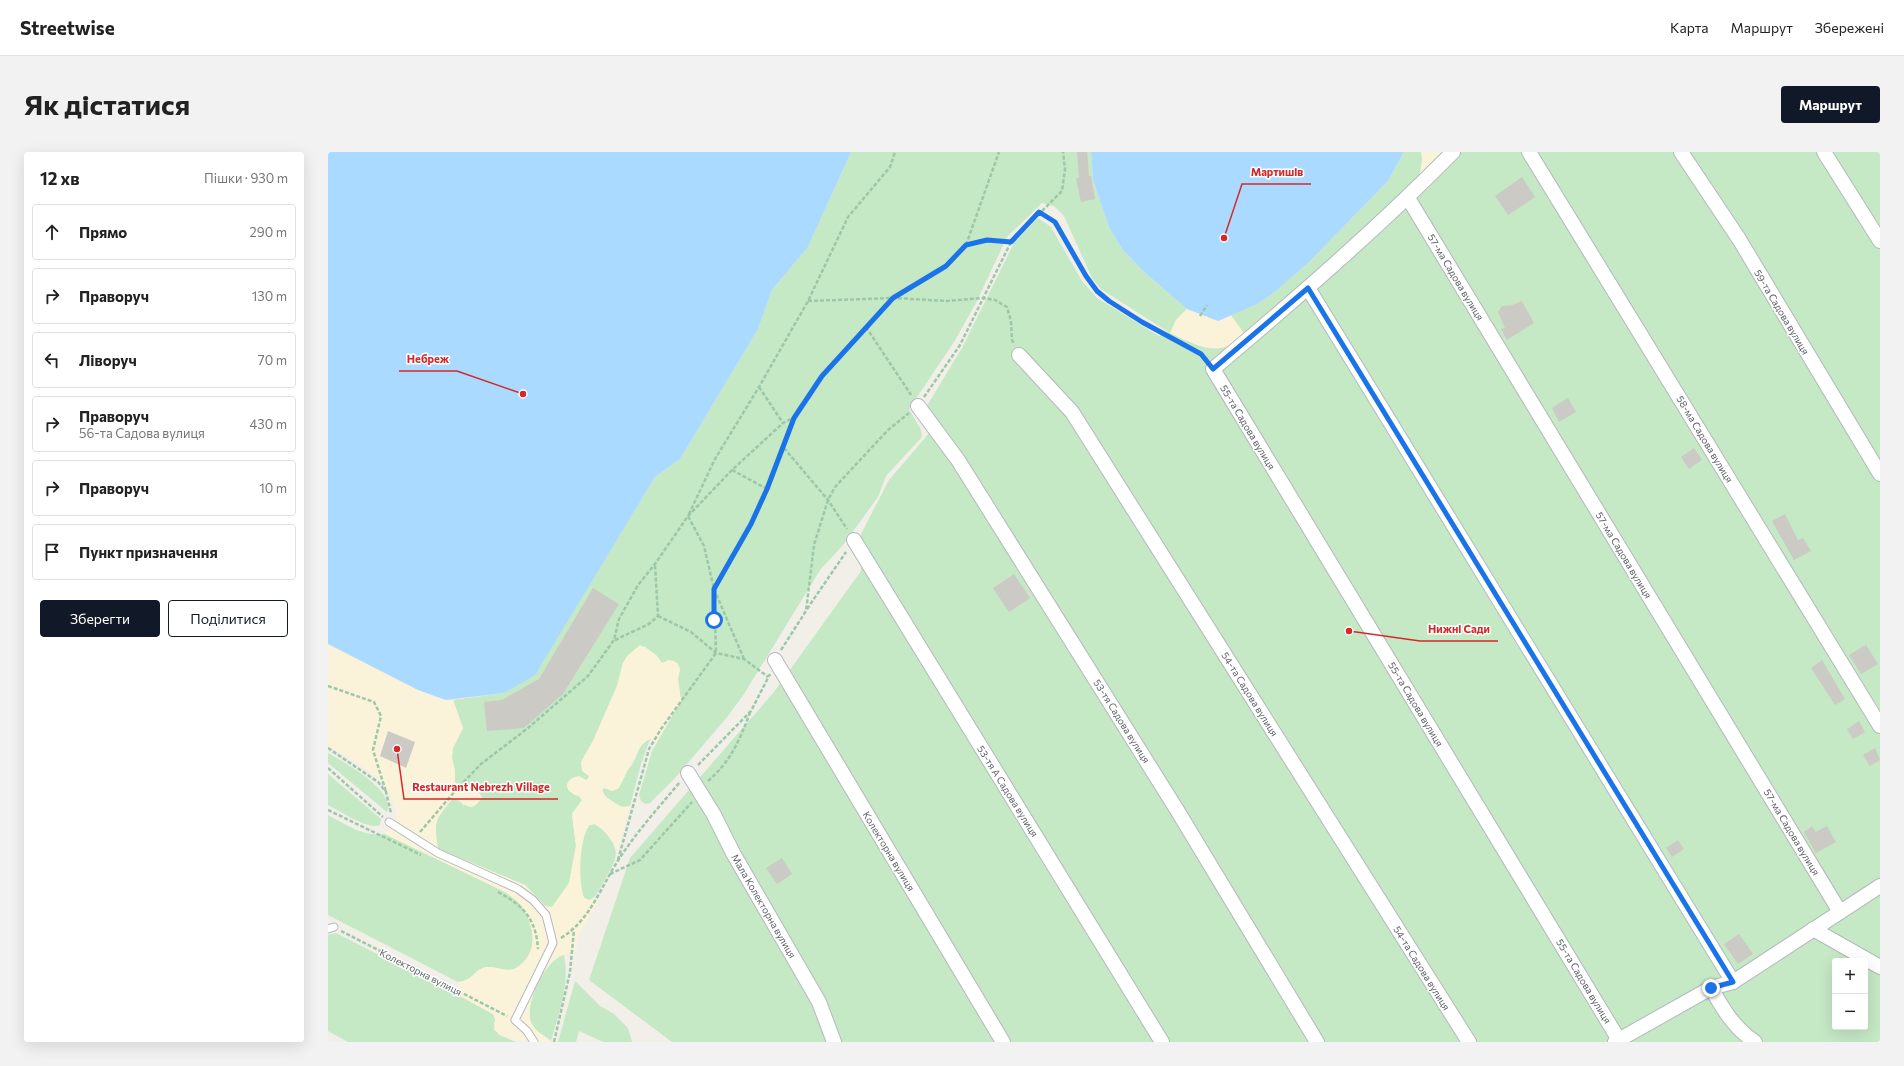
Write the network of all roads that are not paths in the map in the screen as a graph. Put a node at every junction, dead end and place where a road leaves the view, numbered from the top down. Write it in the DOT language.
graph roads {
  1 [pos="1453,152"];
  2 [pos="1529,152"];
  3 [pos="1681,152"];
  4 [pos="1824,152"];
  5 [pos="1408,198"];
  6 [pos="1880,241"];
  7 [pos="1308,288"];
  8 [pos="1019,355"];
  9 [pos="918,406"];
  10 [pos="1880,474"];
  11 [pos="854,540"];
  12 [pos="775,660"];
  13 [pos="1880,726"];
  14 [pos="688,773"];
  15 [pos="389,822"];
  16 [pos="1880,886"];
  17 [pos="1840,912"];
  18 [pos="1813,929"];
  19 [pos="1880,967"];
  20 [pos="1733,982"];
  21 [pos="1711,988"];
  22 [pos="1617,1041"];
  23 [pos="534,1042"];
  24 [pos="834,1042"];
  25 [pos="1003,1042"];
  26 [pos="1162,1042"];
  27 [pos="1317,1042"];
  28 [pos="1468,1042"];
  29 [pos="1755,1042"];
  1 -- 5 [label="street"];
  2 -- 13 [label="street, 58-ма Садова вулиця"];
  3 -- 10 [label="street, 59-та Садова вулиця"];
  4 -- 6 [label="street"];
  5 -- 7 [label="street"];
  5 -- 17 [label="street, 57-ма Садова вулиця"];
  7 -- 20 [label="street"];
  7 -- 22 [label="street, 55-та Садова вулиця"];
  8 -- 28 [label="street, 54-та Садова вулиця"];
  9 -- 27 [label="street, 53-тя Садова вулиця"];
  11 -- 26 [label="street, 53-тя А Садова вулиця"];
  12 -- 25 [label="street, Колекторна вулиця"];
  14 -- 24 [label="street, Мала Колекторна вулиця"];
  15 -- 23 [label="lane"];
  16 -- 17 [label="street"];
  17 -- 18 [label="street"];
  18 -- 19 [label="street"];
  18 -- 20 [label="street"];
  20 -- 21 [label="street"];
  21 -- 22 [label="street"];
  21 -- 29 [label="street"];
}
